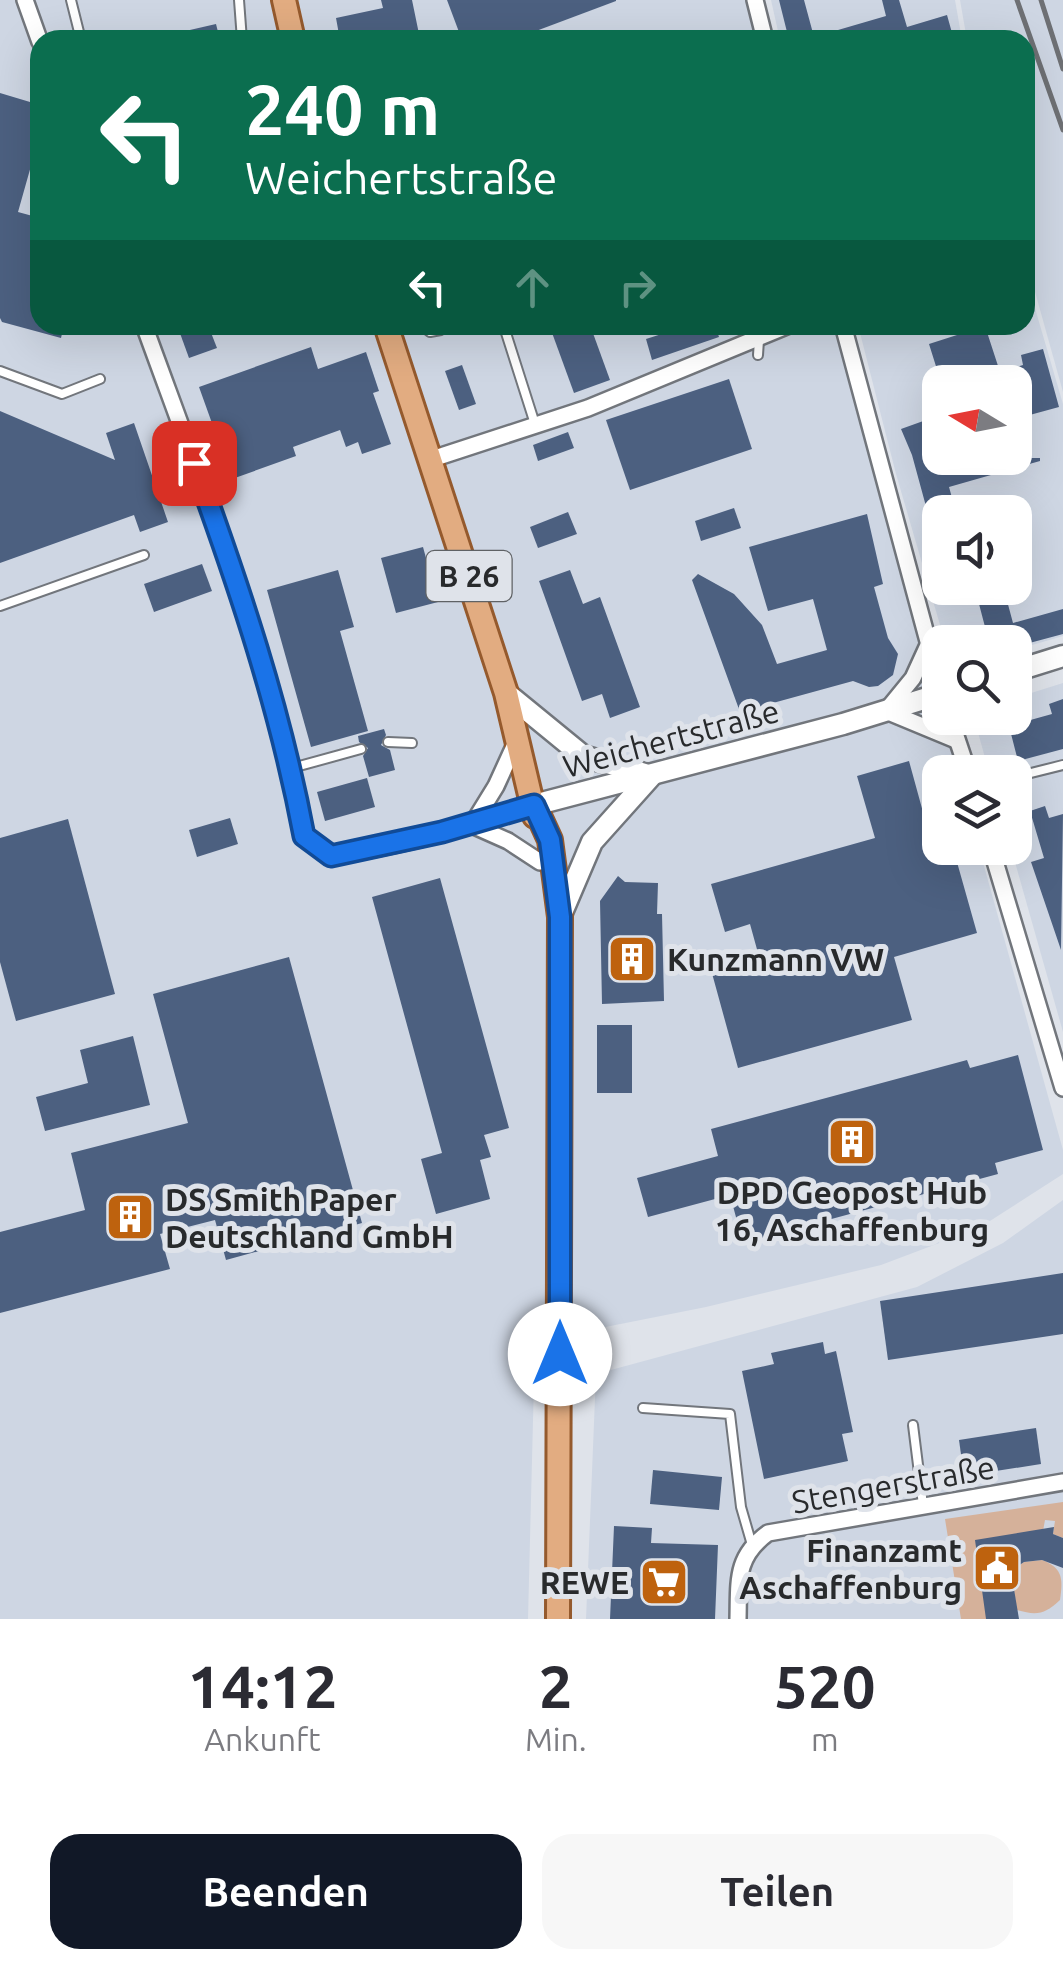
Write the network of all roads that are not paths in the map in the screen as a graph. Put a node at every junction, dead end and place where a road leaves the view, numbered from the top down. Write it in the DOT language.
graph roads {
  1 [pos="25,0"];
  2 [pos="70,0"];
  3 [pos="239,0"];
  4 [pos="284,0"];
  5 [pos="755,0"];
  6 [pos="36,30"];
  7 [pos="78,30"];
  8 [pos="241,30"];
  9 [pos="291,30"];
  10 [pos="763,30"];
  11 [pos="148,335"];
  12 [pos="389,335"];
  13 [pos="507,335"];
  14 [pos="760,335"];
  15 [pos="847,335"];
  16 [pos="758,355"];
  17 [pos="0,371"];
  18 [pos="100,378"];
  19 [pos="535,425"];
  20 [pos="432,459"];
  21 [pos="144,555"];
  22 [pos="0,606"];
  23 [pos="928,625"];
  24 [pos="1063,656"];
  25 [pos="922,664"];
  26 [pos="1032,666"];
  27 [pos="506,693"];
  28 [pos="922,700"];
  29 [pos="886,711"];
  30 [pos="955,735"];
  31 [pos="958,735"];
  32 [pos="518,736"];
  33 [pos="956,740"];
  34 [pos="388,742"];
  35 [pos="412,742"];
  36 [pos="361,749"];
  37 [pos="962,755"];
  38 [pos="1063,765"];
  39 [pos="292,768"];
  40 [pos="1032,773"];
  41 [pos="652,775"];
  42 [pos="534,805"];
  43 [pos="472,825"];
  44 [pos="540,862"];
  45 [pos="996,865"];
  46 [pos="560,917"];
  47 [pos="559,1064"];
  48 [pos="1063,1088"];
  49 [pos="643,1408"];
  50 [pos="912,1425"];
  51 [pos="1063,1482"];
  52 [pos="923,1506"];
  53 [pos="752,1545"];
  54 [pos="557,1612"];
  55 [pos="738,1619"];
  1 -- 6 [label="street"];
  2 -- 7 [label="lane"];
  3 -- 8 [label="lane"];
  4 -- 9 [label="main road"];
  5 -- 10 [label="street"];
  11 -- 39 [label="street, Weichertstraße"];
  12 -- 20 [label="main road, B 26"];
  13 -- 19 [label="lane"];
  14 -- 16 [label="lane"];
  14 -- 19 [label="street"];
  15 -- 23 [label="street"];
  17 -- 18 [label="lane"];
  19 -- 20 [label="street"];
  20 -- 27 [label="main road, B 26"];
  21 -- 22 [label="lane"];
  24 -- 26 [label="main road"];
  25 -- 29 [label="street"];
  27 -- 32 [label="main road, B 26"];
  27 -- 41 [label="main road"];
  28 -- 29 [label="main road, Weichertstraße"];
  29 -- 33 [label="street"];
  29 -- 41 [label="main road, Weichertstraße"];
  30 -- 33 [label="street"];
  31 -- 33 [label="street"];
  32 -- 42 [label="main road, B 26"];
  32 -- 43 [label="street"];
  33 -- 37 [label="street"];
  34 -- 35 [label="lane"];
  36 -- 39 [label="lane"];
  38 -- 40 [label="lane"];
  39 -- 43 [label="street, Weichertstraße"];
  41 -- 42 [label="main road, Weichertstraße"];
  41 -- 46 [label="main road"];
  42 -- 43 [label="street, Weichertstraße"];
  42 -- 44 [label="main road"];
  42 -- 46 [label="main road"];
  43 -- 44 [label="street"];
  44 -- 47 [label="main road"];
  45 -- 48 [label="street"];
  46 -- 47 [label="main road"];
  47 -- 54 [label="main road"];
  49 -- 53 [label="lane"];
  50 -- 52 [label="lane"];
  51 -- 52 [label="street, Stengerstraße"];
  52 -- 53 [label="street, Stengerstraße"];
  53 -- 55 [label="street"];
}
